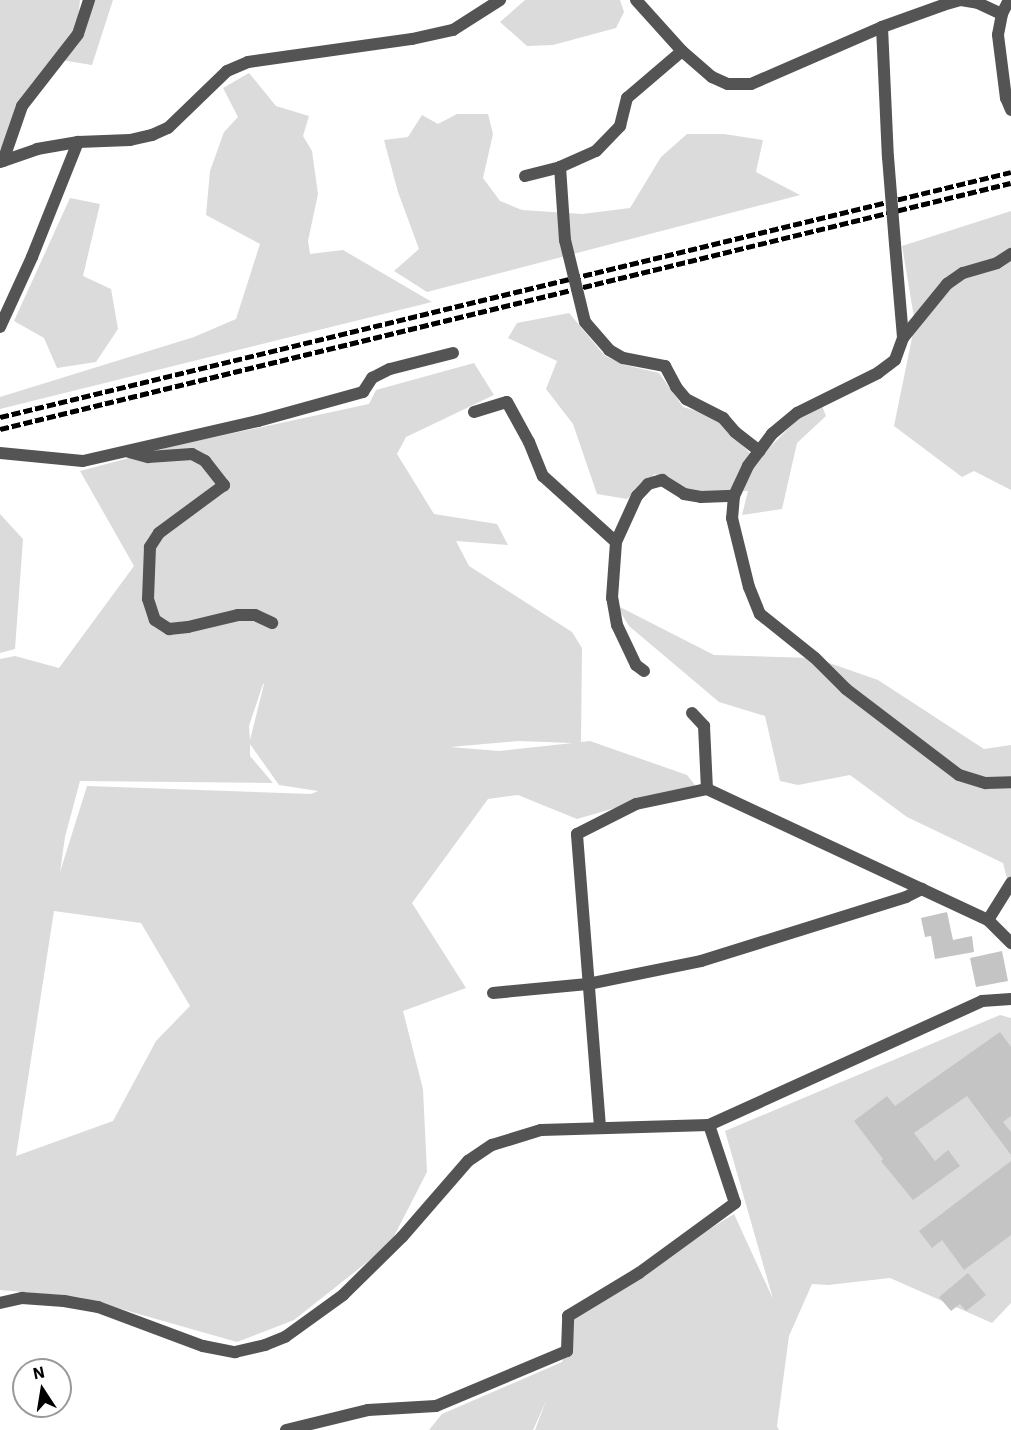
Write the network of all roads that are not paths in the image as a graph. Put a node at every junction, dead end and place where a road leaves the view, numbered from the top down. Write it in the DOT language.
graph roads {
  1 [pos="89,0"];
  2 [pos="500,0"];
  3 [pos="636,0"];
  4 [pos="1009,0"];
  5 [pos="1002,14"];
  6 [pos="882,27"];
  7 [pos="682,51"];
  8 [pos="1011,110"];
  9 [pos="78,142"];
  10 [pos="2,161"];
  11 [pos="560,167"];
  12 [pos="525,176"];
  13 [pos="1011,254"];
  14 [pos="0,327"];
  15 [pos="903,338"];
  16 [pos="453,353"];
  17 [pos="474,412"];
  18 [pos="759,451"];
  19 [pos="125,452"];
  20 [pos="0,453"];
  21 [pos="734,496"];
  22 [pos="616,542"];
  23 [pos="273,624"];
  24 [pos="644,670"];
  25 [pos="692,713"];
  26 [pos="1011,782"];
  27 [pos="707,789"];
  28 [pos="1011,883"];
  29 [pos="921,889"];
  30 [pos="988,920"];
  31 [pos="1011,943"];
  32 [pos="588,984"];
  33 [pos="493,993"];
  34 [pos="1011,999"];
  35 [pos="709,1125"];
  36 [pos="600,1127"];
  37 [pos="0,1304"];
  38 [pos="285,1430"];
  1 -- 10 [label="street"];
  2 -- 9 [label="street"];
  3 -- 7 [label="street"];
  4 -- 5 [label="street"];
  5 -- 6 [label="street"];
  5 -- 8 [label="street"];
  6 -- 7 [label="street"];
  6 -- 15 [label="street, bridge"];
  7 -- 11 [label="street"];
  9 -- 10 [label="street"];
  9 -- 14 [label="street"];
  11 -- 12 [label="street"];
  11 -- 18 [label="street, bridge"];
  13 -- 15 [label="street"];
  15 -- 18 [label="street"];
  16 -- 19 [label="street"];
  17 -- 22 [label="street"];
  18 -- 21 [label="street"];
  19 -- 20 [label="street"];
  19 -- 23 [label="street"];
  21 -- 22 [label="street"];
  21 -- 26 [label="street"];
  22 -- 24 [label="street"];
  25 -- 27 [label="street"];
  27 -- 29 [label="street"];
  27 -- 32 [label="street"];
  28 -- 30 [label="street"];
  29 -- 30 [label="street"];
  29 -- 32 [label="street"];
  30 -- 31 [label="street"];
  32 -- 33 [label="street"];
  32 -- 36 [label="street"];
  34 -- 35 [label="street"];
  35 -- 36 [label="street"];
  35 -- 38 [label="street"];
  36 -- 37 [label="street"];
}
